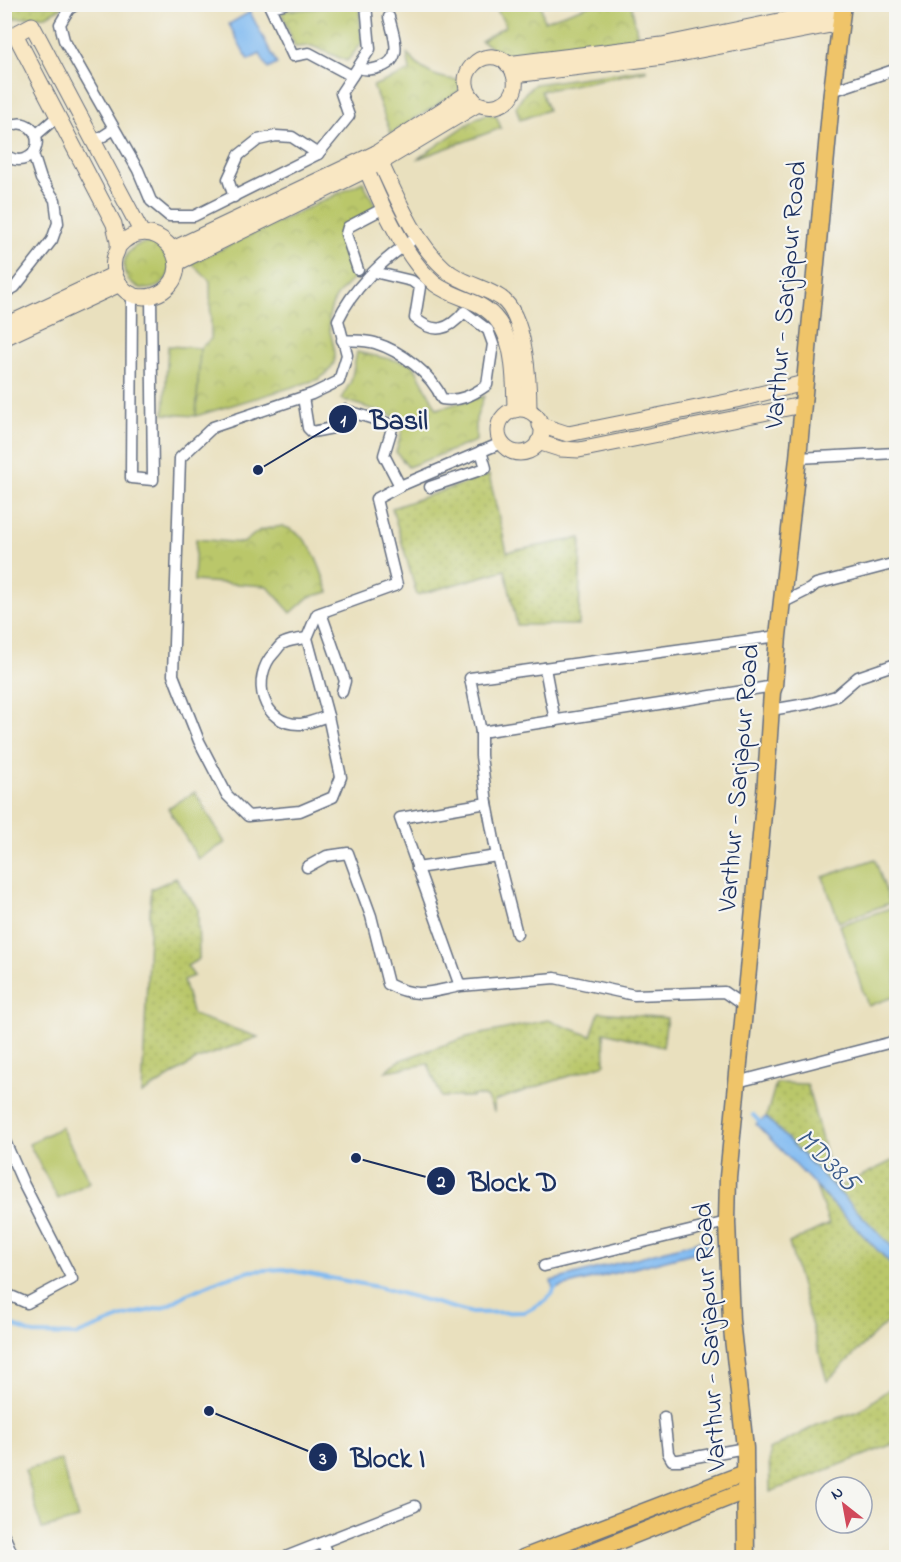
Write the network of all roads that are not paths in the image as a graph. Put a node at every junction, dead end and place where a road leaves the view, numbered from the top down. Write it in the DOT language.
graph roads {
  1 [pos="77,4"];
  2 [pos="284,4"];
  3 [pos="366,4"];
  4 [pos="842,12"];
  5 [pos="389,17"];
  6 [pos="54,68"];
  7 [pos="511,70"];
  8 [pos="894,70"];
  9 [pos="355,72"];
  10 [pos="37,76"];
  11 [pos="832,91"];
  12 [pos="473,98"];
  13 [pos="58,116"];
  14 [pos="5,126"];
  15 [pos="114,129"];
  16 [pos="36,135"];
  17 [pos="94,142"];
  18 [pos="4,154"];
  19 [pos="33,154"];
  20 [pos="318,154"];
  21 [pos="371,162"];
  22 [pos="234,197"];
  23 [pos="384,208"];
  24 [pos="142,233"];
  25 [pos="412,241"];
  26 [pos="118,247"];
  27 [pos="175,256"];
  28 [pos="358,270"];
  29 [pos="374,272"];
  30 [pos="117,279"];
  31 [pos="4,293"];
  32 [pos="132,294"];
  33 [pos="151,296"];
  34 [pos="4,326"];
  35 [pos="4,338"];
  36 [pos="342,340"];
  37 [pos="804,383"];
  38 [pos="303,397"];
  39 [pos="736,400"];
  40 [pos="802,405"];
  41 [pos="522,411"];
  42 [pos="738,418"];
  43 [pos="540,425"];
  44 [pos="501,442"];
  45 [pos="538,442"];
  46 [pos="481,451"];
  47 [pos="897,453"];
  48 [pos="798,458"];
  49 [pos="400,486"];
  50 [pos="430,488"];
  51 [pos="897,563"];
  52 [pos="782,603"];
  53 [pos="321,613"];
  54 [pos="778,636"];
  55 [pos="307,638"];
  56 [pos="897,664"];
  57 [pos="545,668"];
  58 [pos="774,686"];
  59 [pos="342,692"];
  60 [pos="771,710"];
  61 [pos="328,716"];
  62 [pos="555,721"];
  63 [pos="481,732"];
  64 [pos="487,803"];
  65 [pos="497,856"];
  66 [pos="307,867"];
  67 [pos="417,868"];
  68 [pos="517,934"];
  69 [pos="460,986"];
  70 [pos="744,1006"];
  71 [pos="897,1041"];
  72 [pos="737,1082"];
  73 [pos="4,1139"];
  74 [pos="727,1222"];
  75 [pos="544,1266"];
  76 [pos="4,1293"];
  77 [pos="664,1416"];
  78 [pos="745,1448"];
  79 [pos="745,1473"];
  80 [pos="745,1491"];
  81 [pos="415,1506"];
  82 [pos="4,1535"];
  83 [pos="322,1543"];
  84 [pos="14,1557"];
  85 [pos="283,1557"];
  86 [pos="329,1557"];
  87 [pos="523,1557"];
  88 [pos="576,1557"];
  89 [pos="746,1557"];
  1 -- 15 [label="street"];
  2 -- 9 [label="street"];
  3 -- 9 [label="street"];
  4 -- 7 [label="street"];
  4 -- 11 [label="main road, Varthur - Sarjapur Road"];
  5 -- 9 [label="street"];
  6 -- 10 [label="street"];
  6 -- 10 [label="street"];
  6 -- 17 [label="street"];
  7 -- 12 [label="street"];
  7 -- 12 [label="street"];
  8 -- 11 [label="street"];
  9 -- 20 [label="street"];
  10 -- 13 [label="street"];
  11 -- 37 [label="main road, Varthur - Sarjapur Road"];
  12 -- 21 [label="street"];
  13 -- 16 [label="street"];
  13 -- 26 [label="street"];
  14 -- 16 [label="street"];
  15 -- 17 [label="street"];
  15 -- 22 [label="street"];
  16 -- 19 [label="street"];
  17 -- 24 [label="street"];
  18 -- 19 [label="street"];
  19 -- 31 [label="street"];
  20 -- 22 [label="street"];
  20 -- 22 [label="street"];
  21 -- 23 [label="street"];
  21 -- 25 [label="street"];
  21 -- 27 [label="street"];
  23 -- 25 [label="street"];
  23 -- 28 [label="street"];
  24 -- 26 [label="street"];
  24 -- 27 [label="street"];
  25 -- 29 [label="street"];
  25 -- 41 [label="street"];
  26 -- 30 [label="street"];
  27 -- 33 [label="street"];
  29 -- 36 [label="street"];
  29 -- 36 [label="street"];
  30 -- 32 [label="street"];
  30 -- 34 [label="street"];
  30 -- 35 [label="street"];
  32 -- 33 [label="street"];
  32 -- 33 [label="street"];
  36 -- 38 [label="street"];
  37 -- 39 [label="street"];
  37 -- 40 [label="main road, Varthur - Sarjapur Road"];
  38 -- 49 [label="street"];
  38 -- 61 [label="street"];
  39 -- 42 [label="street"];
  39 -- 43 [label="street"];
  40 -- 42 [label="street"];
  40 -- 48 [label="main road, Varthur - Sarjapur Road"];
  41 -- 43 [label="street"];
  41 -- 44 [label="street"];
  42 -- 45 [label="street"];
  43 -- 45 [label="street"];
  44 -- 45 [label="street"];
  44 -- 46 [label="street"];
  46 -- 49 [label="street"];
  46 -- 50 [label="street"];
  47 -- 48 [label="street"];
  48 -- 52 [label="main road, Varthur - Sarjapur Road"];
  49 -- 53 [label="street"];
  51 -- 52 [label="street"];
  52 -- 54 [label="main road, Varthur - Sarjapur Road"];
  53 -- 55 [label="street"];
  53 -- 59 [label="street"];
  54 -- 57 [label="street"];
  54 -- 58 [label="main road, Varthur - Sarjapur Road"];
  55 -- 61 [label="street"];
  55 -- 61 [label="street"];
  56 -- 60 [label="street"];
  57 -- 62 [label="street"];
  57 -- 63 [label="street"];
  58 -- 60 [label="main road, Varthur - Sarjapur Road"];
  58 -- 62 [label="street"];
  60 -- 70 [label="main road, Varthur - Sarjapur Road"];
  62 -- 63 [label="street"];
  63 -- 64 [label="street"];
  64 -- 65 [label="street"];
  64 -- 67 [label="street"];
  65 -- 67 [label="street"];
  65 -- 68 [label="street"];
  66 -- 69 [label="street"];
  67 -- 69 [label="street"];
  69 -- 70 [label="street"];
  70 -- 72 [label="main road, Varthur - Sarjapur Road"];
  71 -- 72 [label="street"];
  72 -- 74 [label="main road, Varthur - Sarjapur Road"];
  73 -- 76 [label="street"];
  74 -- 75 [label="street"];
  74 -- 78 [label="main road, Varthur - Sarjapur Road"];
  77 -- 78 [label="street"];
  78 -- 79 [label="main road, Varthur - Sarjapur Road"];
  79 -- 80 [label="main road, Varthur - Sarjapur Road"];
  79 -- 87 [label="main road"];
  80 -- 88 [label="main road"];
  80 -- 89 [label="main road, Varthur - Sarjapur Road"];
  81 -- 83 [label="street"];
  82 -- 84 [label="street"];
  83 -- 85 [label="street"];
  83 -- 86 [label="street"];
}
